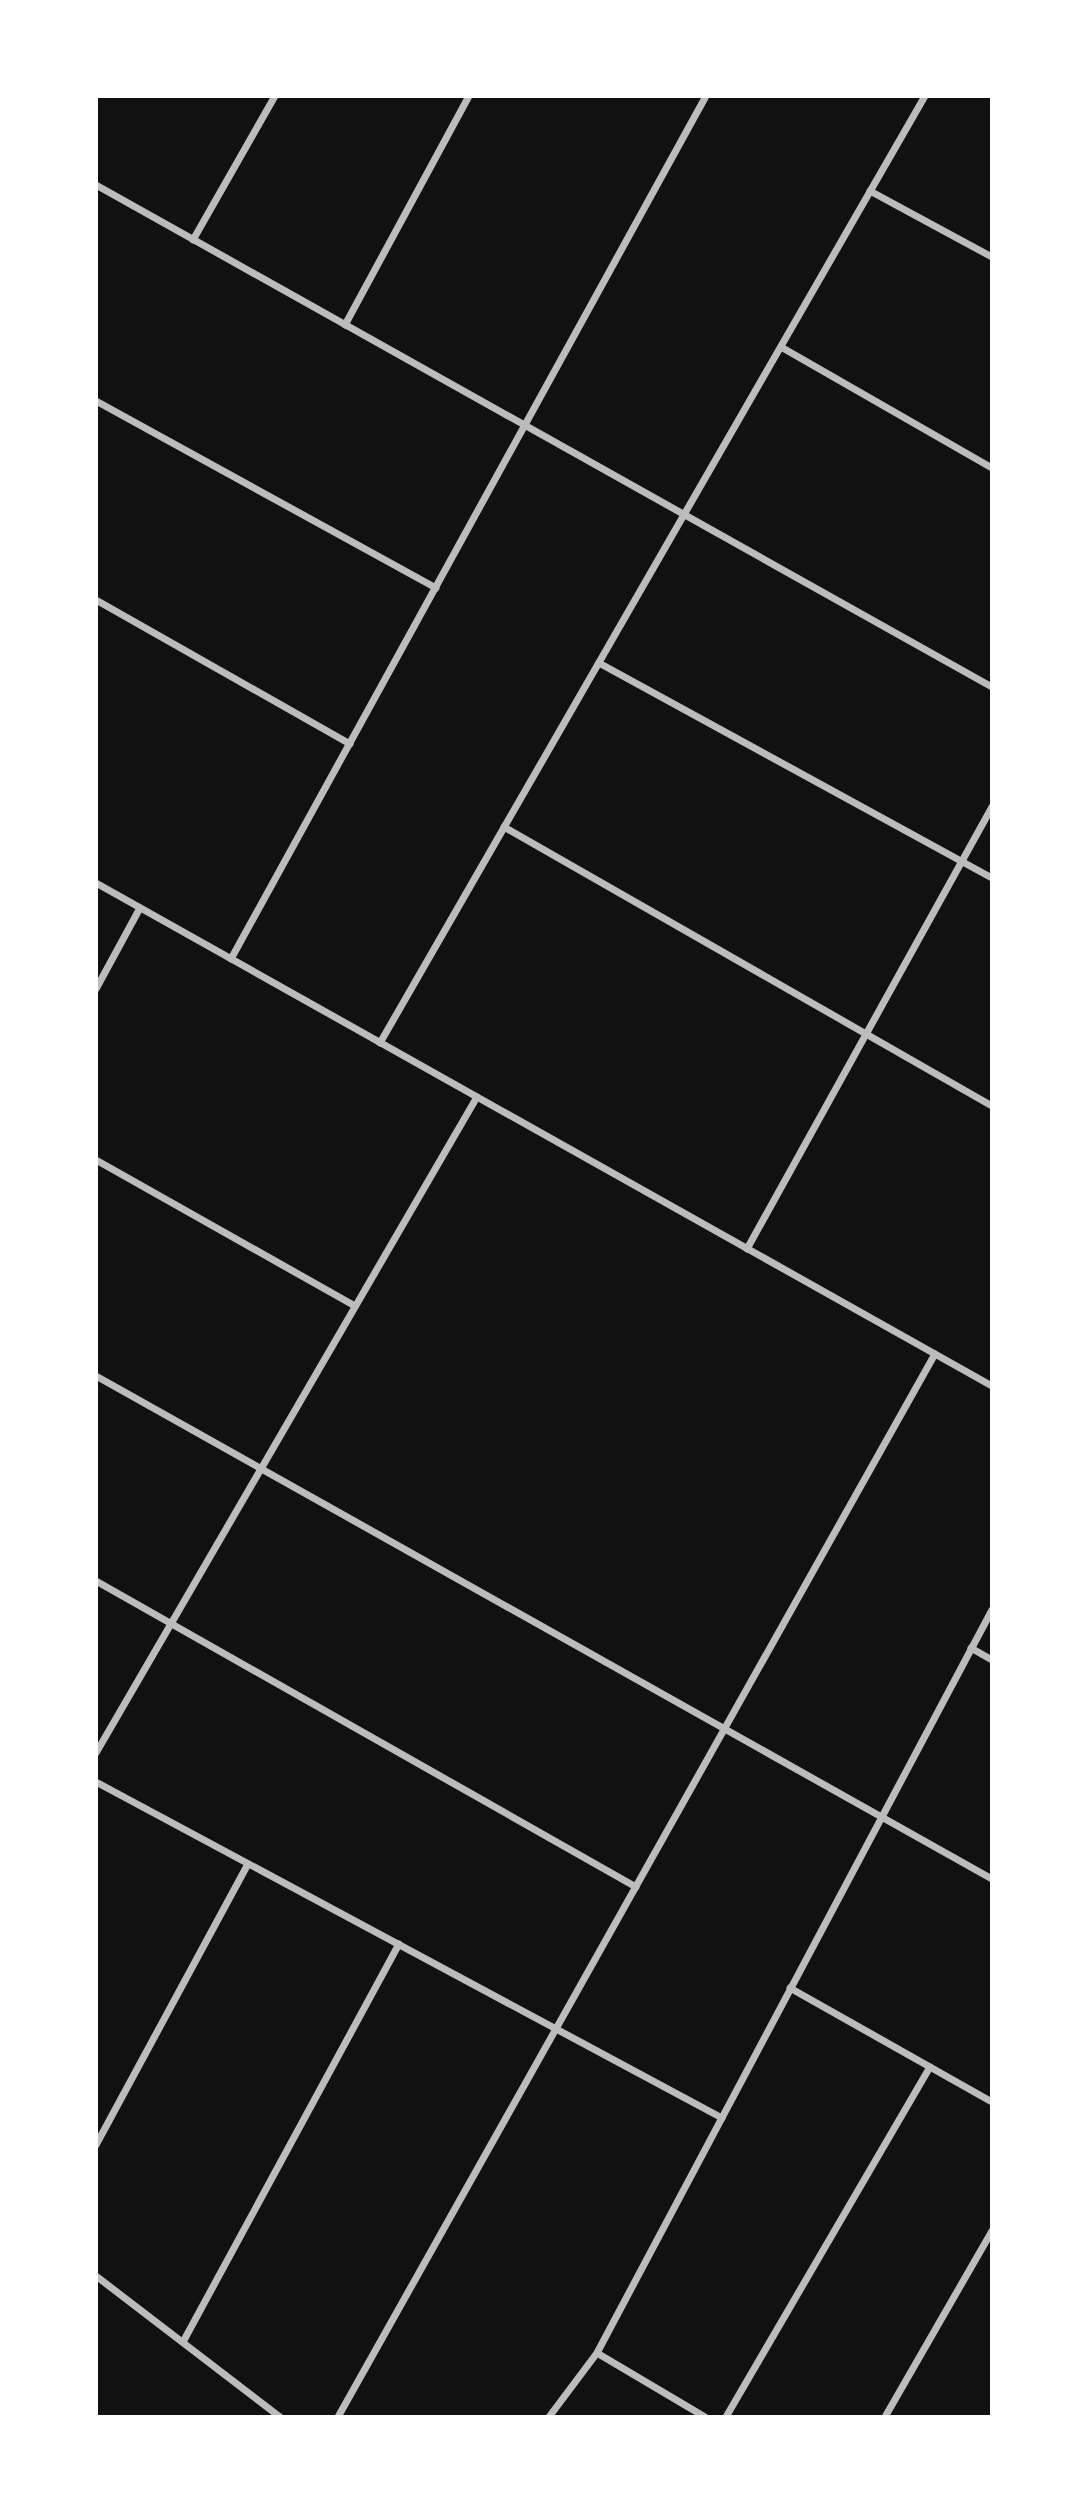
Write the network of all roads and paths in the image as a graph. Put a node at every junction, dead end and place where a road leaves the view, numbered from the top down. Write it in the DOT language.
graph roads {
  1 [pos="275,96"];
  2 [pos="470,96"];
  3 [pos="706,96"];
  4 [pos="925,96"];
  5 [pos="96,185"];
  6 [pos="870,191"];
  7 [pos="193,240"];
  8 [pos="992,257"];
  9 [pos="345,325"];
  10 [pos="781,347"];
  11 [pos="96,401"];
  12 [pos="525,425"];
  13 [pos="992,468"];
  14 [pos="684,515"];
  15 [pos="436,588"];
  16 [pos="96,600"];
  17 [pos="599,663"];
  18 [pos="992,687"];
  19 [pos="350,744"];
  20 [pos="992,807"];
  21 [pos="504,827"];
  22 [pos="962,861"];
  23 [pos="992,878"];
  24 [pos="96,883"];
  25 [pos="140,908"];
  26 [pos="232,959"];
  27 [pos="96,989"];
  28 [pos="866,1034"];
  29 [pos="380,1043"];
  30 [pos="477,1097"];
  31 [pos="992,1106"];
  32 [pos="96,1160"];
  33 [pos="747,1249"];
  34 [pos="355,1306"];
  35 [pos="935,1354"];
  36 [pos="96,1376"];
  37 [pos="992,1386"];
  38 [pos="261,1468"];
  39 [pos="96,1581"];
  40 [pos="992,1610"];
  41 [pos="171,1623"];
  42 [pos="971,1648"];
  43 [pos="992,1661"];
  44 [pos="724,1729"];
  45 [pos="96,1753"];
  46 [pos="96,1782"];
  47 [pos="882,1817"];
  48 [pos="248,1864"];
  49 [pos="992,1878"];
  50 [pos="636,1887"];
  51 [pos="398,1944"];
  52 [pos="790,1988"];
  53 [pos="556,2028"];
  54 [pos="930,2067"];
  55 [pos="992,2102"];
  56 [pos="722,2118"];
  57 [pos="96,2145"];
  58 [pos="992,2231"];
  59 [pos="96,2276"];
  60 [pos="183,2342"];
  61 [pos="597,2353"];
  62 [pos="280,2417"];
  63 [pos="338,2417"];
  64 [pos="549,2417"];
  65 [pos="705,2417"];
  66 [pos="726,2417"];
  67 [pos="885,2417"];
  1 -- 7 [label="street"];
  2 -- 9 [label="street"];
  3 -- 12 [label="street"];
  4 -- 6 [label="street"];
  5 -- 7 [label="street"];
  6 -- 8 [label="street"];
  6 -- 10 [label="street"];
  7 -- 9 [label="street"];
  9 -- 12 [label="street"];
  10 -- 13 [label="street"];
  10 -- 14 [label="street"];
  11 -- 15 [label="street"];
  12 -- 14 [label="street"];
  12 -- 15 [label="street"];
  14 -- 17 [label="street"];
  14 -- 18 [label="street"];
  15 -- 19 [label="street"];
  16 -- 19 [label="street"];
  17 -- 21 [label="street"];
  17 -- 22 [label="street"];
  19 -- 26 [label="street"];
  20 -- 22 [label="street"];
  21 -- 28 [label="street"];
  21 -- 29 [label="street"];
  22 -- 23 [label="street"];
  22 -- 28 [label="street"];
  24 -- 25 [label="street"];
  25 -- 26 [label="street"];
  25 -- 27 [label="street"];
  26 -- 29 [label="street"];
  28 -- 31 [label="street"];
  28 -- 33 [label="street"];
  29 -- 30 [label="street"];
  30 -- 33 [label="street"];
  30 -- 34 [label="street"];
  32 -- 34 [label="street"];
  33 -- 35 [label="street"];
  34 -- 38 [label="street"];
  35 -- 37 [label="street"];
  35 -- 44 [label="street"];
  36 -- 38 [label="street"];
  38 -- 41 [label="street"];
  38 -- 44 [label="street"];
  39 -- 41 [label="street"];
  40 -- 42 [label="street"];
  41 -- 45 [label="street"];
  41 -- 50 [label="street"];
  42 -- 43 [label="street"];
  42 -- 47 [label="street"];
  44 -- 47 [label="street"];
  44 -- 50 [label="street"];
  46 -- 48 [label="street"];
  47 -- 49 [label="street"];
  47 -- 52 [label="street"];
  48 -- 51 [label="street"];
  48 -- 57 [label="street"];
  50 -- 53 [label="street"];
  51 -- 53 [label="street"];
  51 -- 60 [label="street"];
  52 -- 54 [label="street"];
  52 -- 56 [label="street"];
  53 -- 56 [label="street"];
  53 -- 63 [label="street"];
  54 -- 55 [label="street"];
  54 -- 66 [label="street"];
  56 -- 61 [label="street"];
  58 -- 67 [label="street"];
  59 -- 60 [label="street"];
  60 -- 62 [label="street"];
  61 -- 64 [label="street"];
  61 -- 65 [label="street"];
}
